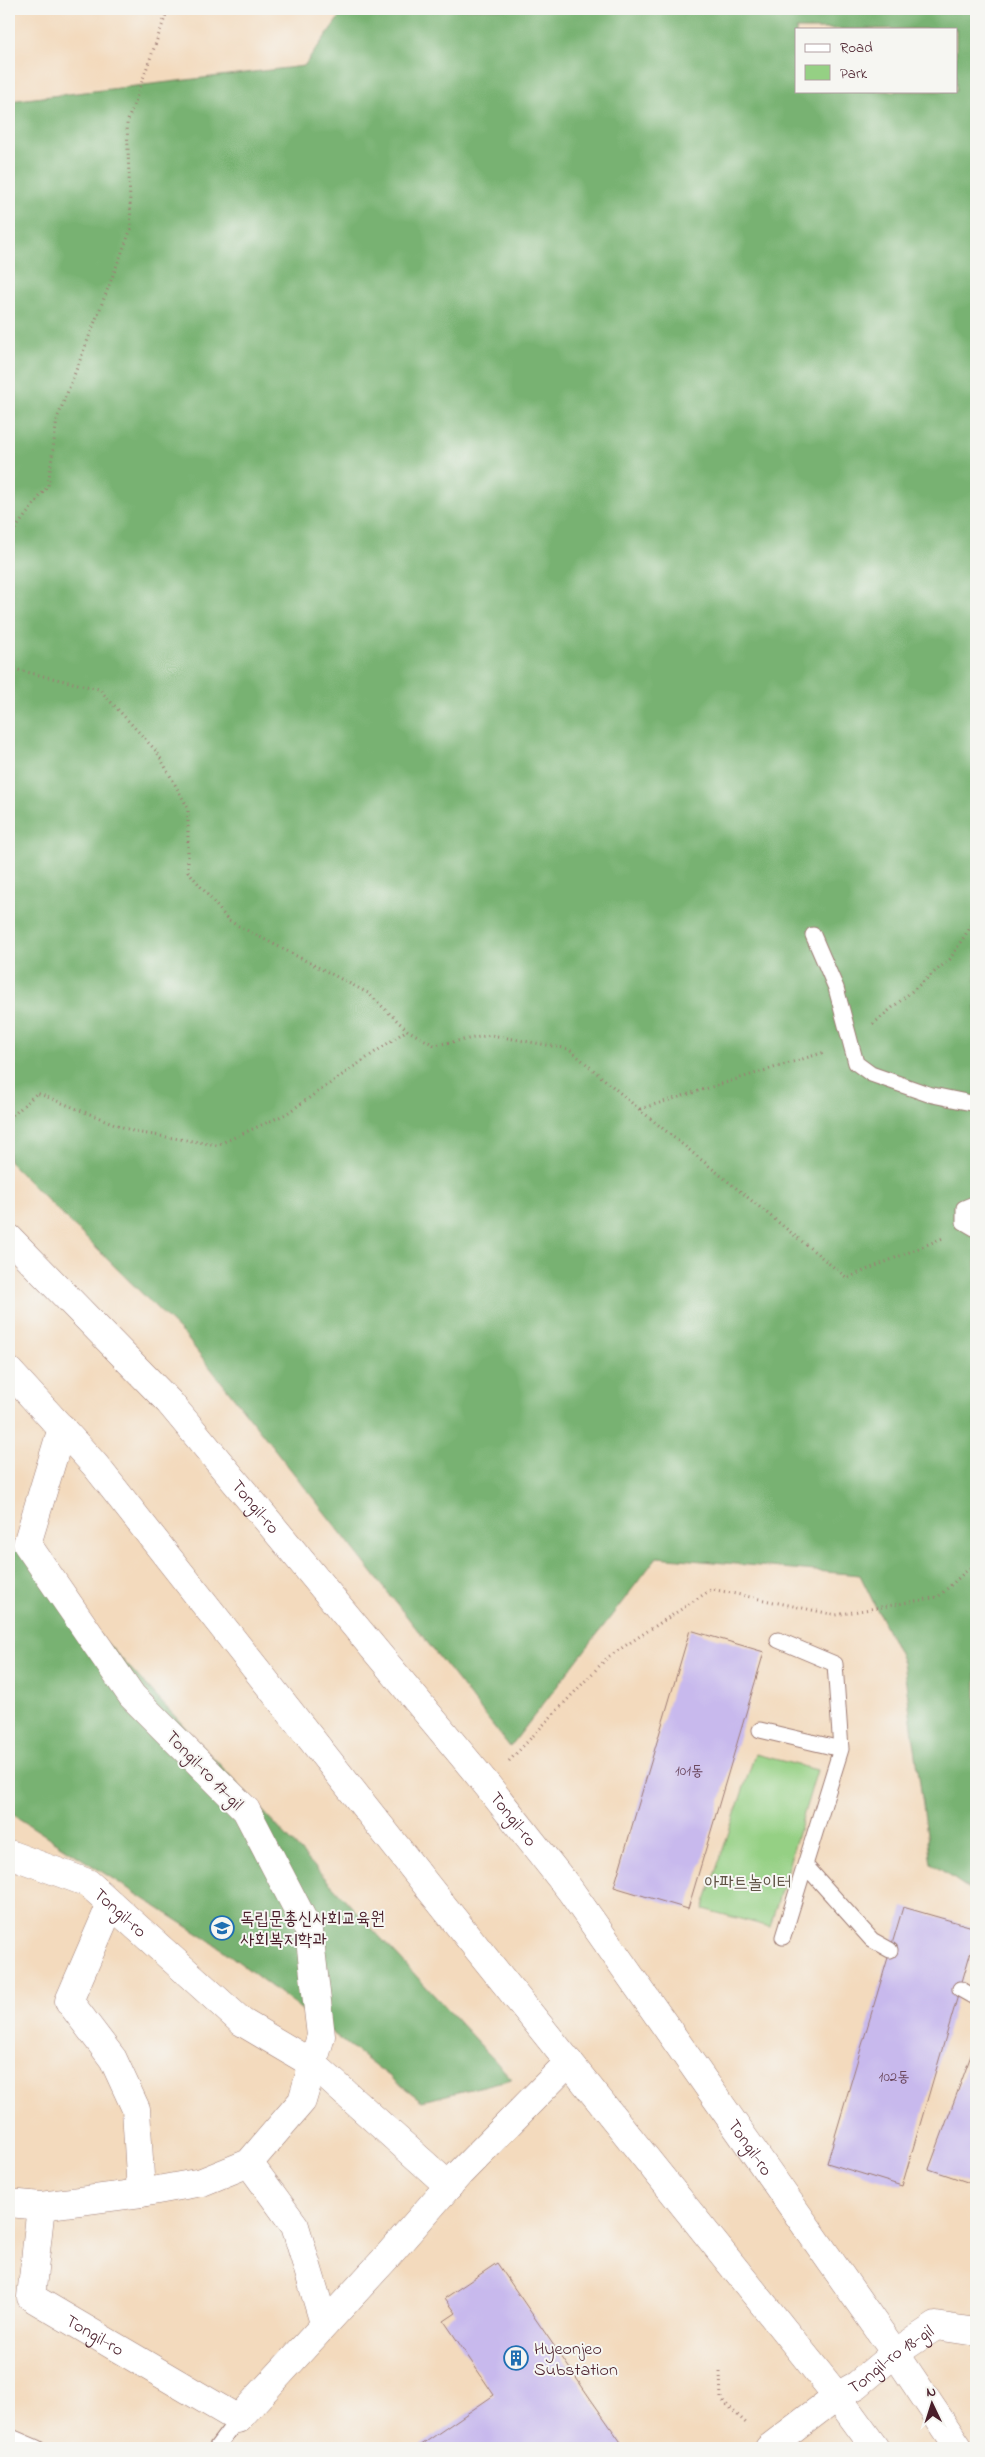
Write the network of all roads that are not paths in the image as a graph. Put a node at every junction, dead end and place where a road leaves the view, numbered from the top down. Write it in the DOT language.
graph roads {
  1 [pos="813,935"];
  2 [pos="976,1104"];
  3 [pos="976,1203"];
  4 [pos="974,1227"];
  5 [pos="9,1238"];
  6 [pos="9,1371"];
  7 [pos="62,1428"];
  8 [pos="778,1640"];
  9 [pos="760,1730"];
  10 [pos="841,1749"];
  11 [pos="9,1854"];
  12 [pos="805,1865"];
  13 [pos="111,1904"];
  14 [pos="783,1937"];
  15 [pos="890,1950"];
  16 [pos="960,1989"];
  17 [pos="976,1998"];
  18 [pos="569,2062"];
  19 [pos="313,2064"];
  20 [pos="249,2163"];
  21 [pos="449,2186"];
  22 [pos="142,2193"];
  23 [pos="9,2203"];
  24 [pos="41,2206"];
  25 [pos="324,2323"];
  26 [pos="976,2332"];
  27 [pos="895,2353"];
  28 [pos="837,2396"];
  29 [pos="238,2418"];
  30 [pos="9,2436"];
  31 [pos="37,2448"];
  32 [pos="216,2448"];
  33 [pos="769,2448"];
  34 [pos="875,2448"];
  35 [pos="959,2448"];
  1 -- 2 [label="lane"];
  3 -- 4 [label="lane"];
  5 -- 27 [label="street, Tongil-ro"];
  6 -- 7 [label="street"];
  7 -- 18 [label="street"];
  7 -- 19 [label="street, Tongil-ro 17-gil"];
  8 -- 10 [label="lane"];
  9 -- 10 [label="lane"];
  10 -- 12 [label="lane"];
  11 -- 13 [label="street, Tongil-ro"];
  12 -- 14 [label="lane"];
  12 -- 15 [label="lane"];
  13 -- 19 [label="street, Tongil-ro"];
  13 -- 22 [label="street"];
  16 -- 17 [label="lane"];
  18 -- 21 [label="street"];
  18 -- 28 [label="street"];
  19 -- 20 [label="street, Tongil-ro 17-gil"];
  19 -- 21 [label="street, Tongil-ro"];
  20 -- 22 [label="street, Tongil-ro 17-gil"];
  20 -- 25 [label="street"];
  21 -- 25 [label="street"];
  22 -- 24 [label="street, Tongil-ro 17-gil"];
  23 -- 24 [label="street, Tongil-ro 17-gil"];
  24 -- 29 [label="street, Tongil-ro"];
  25 -- 29 [label="street"];
  26 -- 27 [label="street, Tongil-ro 18-gil"];
  27 -- 28 [label="street, Tongil-ro 18-gil"];
  27 -- 35 [label="street, Tongil-ro"];
  28 -- 33 [label="street"];
  28 -- 34 [label="street"];
  29 -- 32 [label="lane"];
  30 -- 31 [label="lane"];
}
